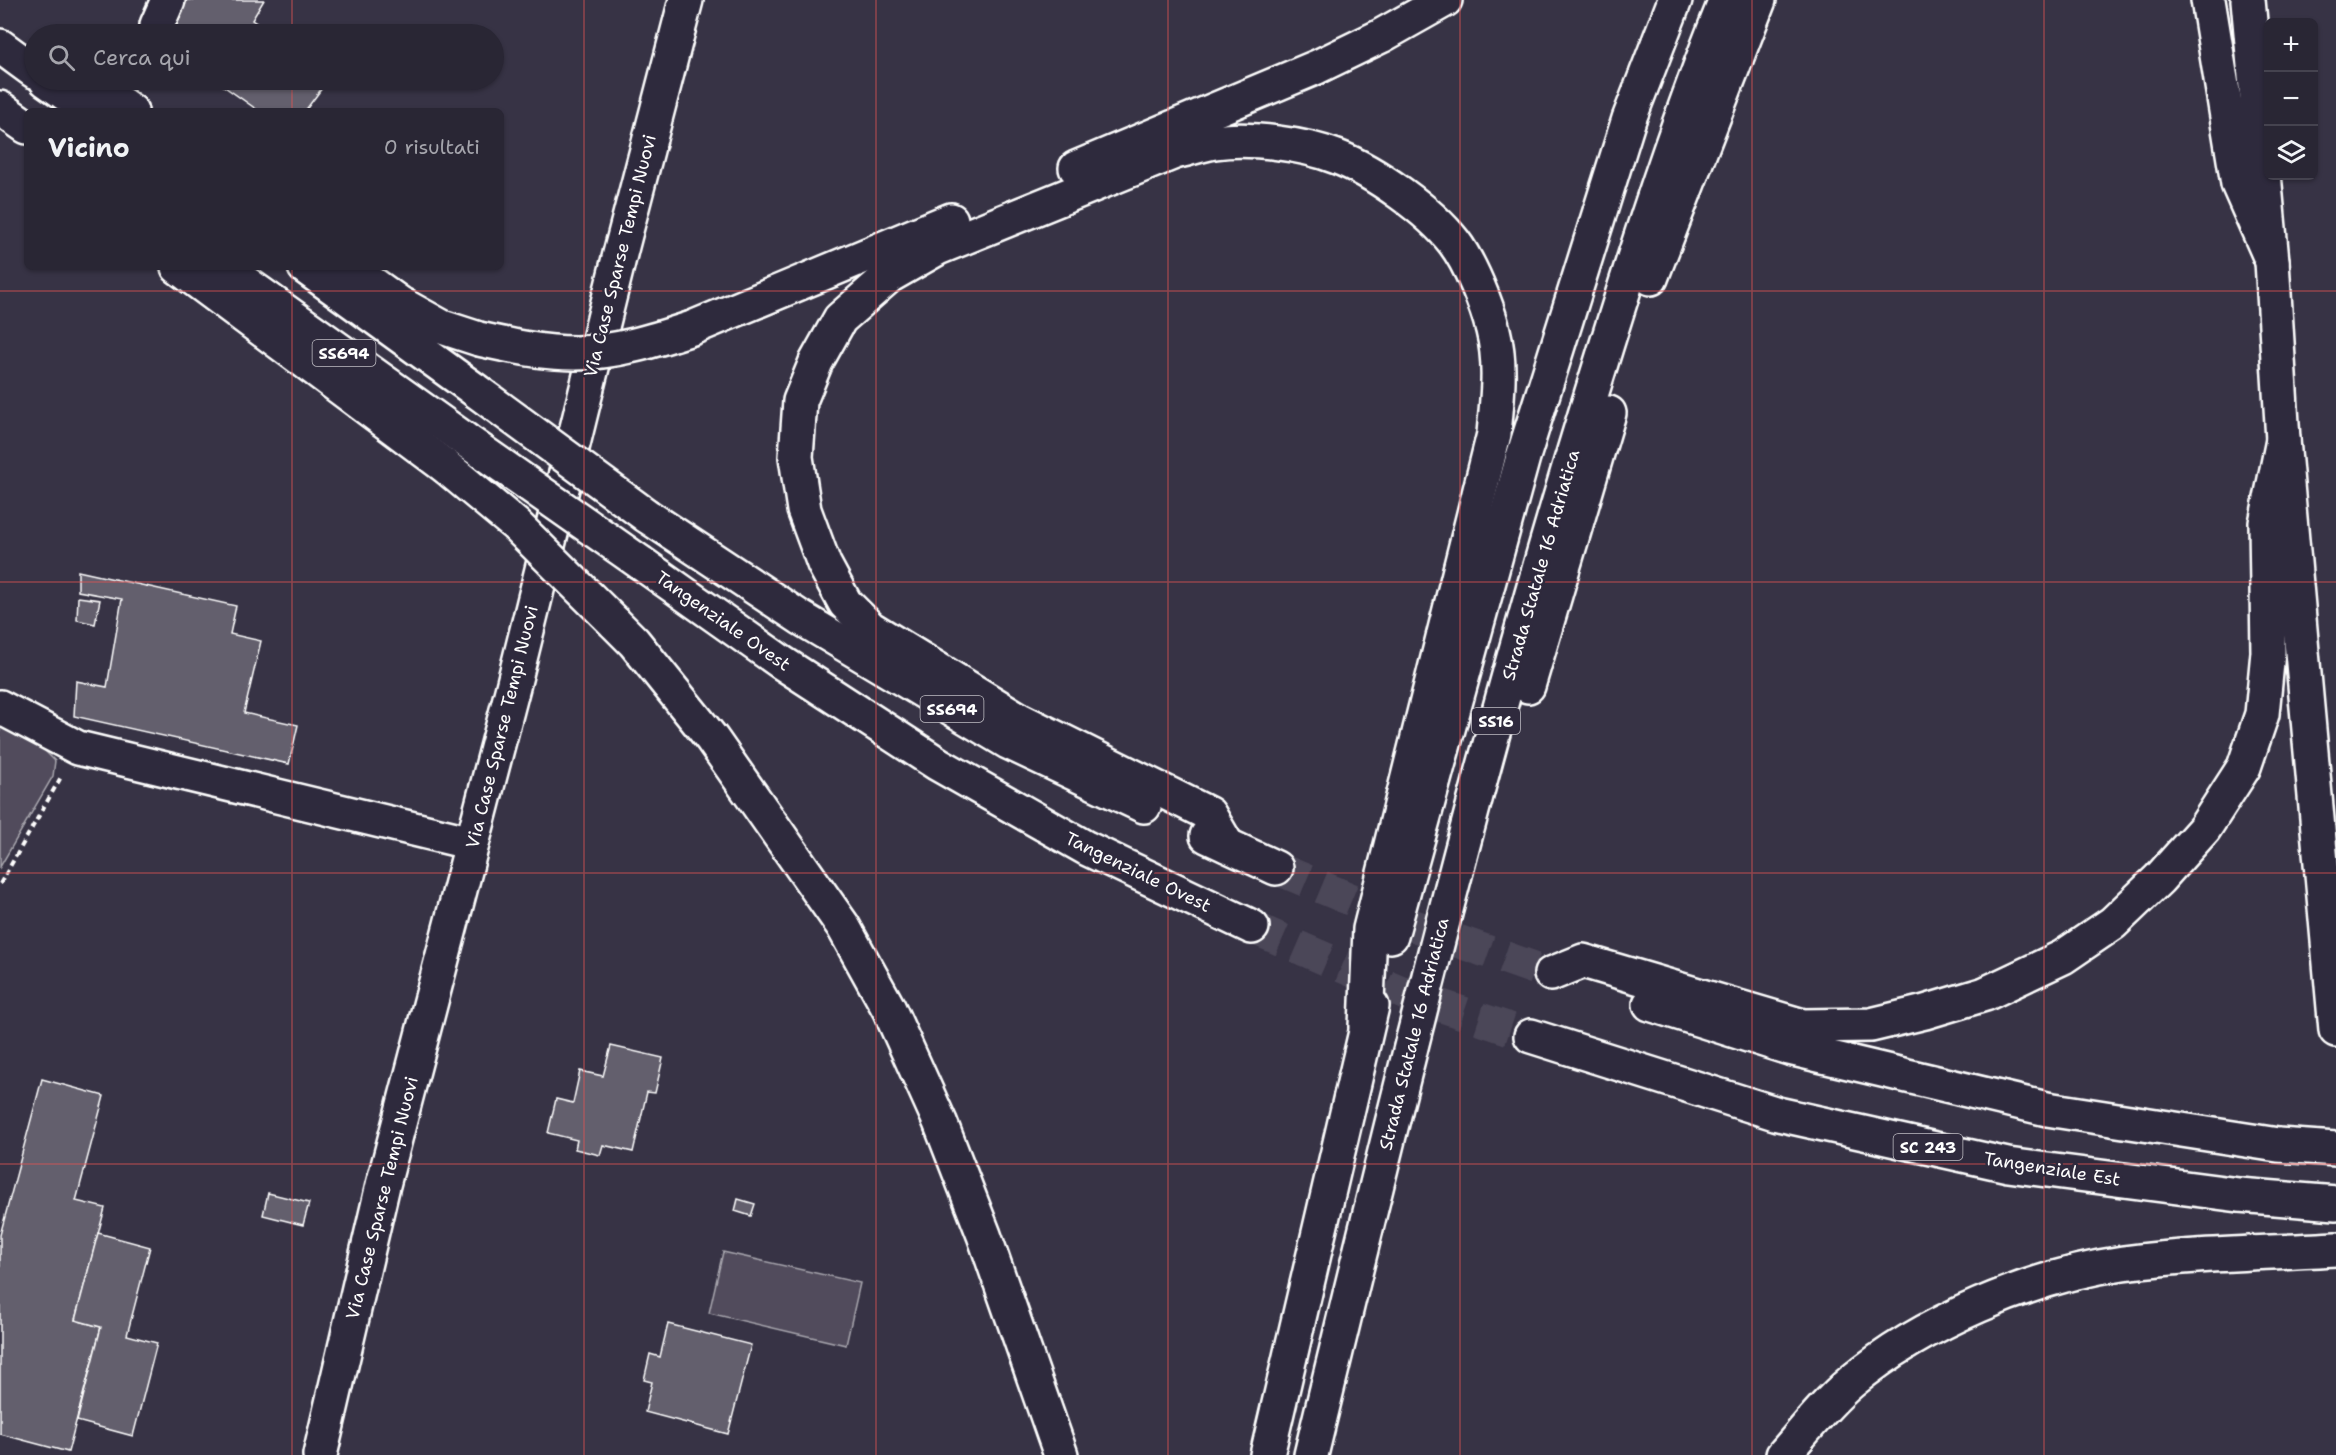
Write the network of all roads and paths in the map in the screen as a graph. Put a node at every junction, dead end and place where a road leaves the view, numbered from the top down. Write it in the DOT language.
graph roads {
  1 [pos="686,0"];
  2 [pos="1445,0"];
  3 [pos="1676,0"];
  4 [pos="1725,0"];
  5 [pos="1759,0"];
  6 [pos="2208,0"];
  7 [pos="2248,0"];
  8 [pos="60,90"];
  9 [pos="101,90"];
  10 [pos="0,108"];
  11 [pos="86,108"];
  12 [pos="127,108"];
  13 [pos="24,125"];
  14 [pos="2272,261"];
  15 [pos="182,270"];
  16 [pos="227,270"];
  17 [pos="309,270"];
  18 [pos="353,270"];
  19 [pos="2283,440"];
  20 [pos="0,707"];
  21 [pos="78,748"];
  22 [pos="1463,842"];
  23 [pos="472,843"];
  24 [pos="1227,845"];
  25 [pos="1276,868"];
  26 [pos="0,884"];
  27 [pos="1252,927"];
  28 [pos="1366,1027"];
  29 [pos="2336,1030"];
  30 [pos="1531,1036"];
  31 [pos="2336,1149"];
  32 [pos="2336,1203"];
  33 [pos="2336,1249"];
  34 [pos="320,1455"];
  35 [pos="1060,1455"];
  36 [pos="1267,1455"];
  37 [pos="1311,1455"];
  38 [pos="1784,1455"];
  1 -- 23 [label="main road, Via Case Sparse Tempi Nuovi"];
  2 -- 18 [label="main road, bridge"];
  3 -- 28 [label="main road, SS16"];
  4 -- 22 [label="main road, Strada Statale 16 Adriatica / SS16"];
  5 -- 22 [label="main road"];
  6 -- 14 [label="main road"];
  7 -- 14 [label="main road"];
  8 -- 11 [label="main road"];
  9 -- 12 [label="main road"];
  10 -- 13 [label="main road"];
  14 -- 19 [label="main road"];
  15 -- 35 [label="main road, bridge"];
  16 -- 27 [label="main road, Tangenziale Ovest / SS694, bridge"];
  17 -- 24 [label="main road, SS694, bridge"];
  19 -- 29 [label="main road"];
  19 -- 31 [label="main road"];
  20 -- 21 [label="main road"];
  21 -- 23 [label="main road"];
  21 -- 26 [label="path"];
  22 -- 37 [label="main road, Strada Statale 16 Adriatica / SS16"];
  23 -- 34 [label="main road, Via Case Sparse Tempi Nuovi"];
  24 -- 25 [label="main road, SS694"];
  24 -- 28 [label="main road"];
  28 -- 36 [label="main road, SS16"];
  30 -- 32 [label="main road, Tangenziale Est / SC 243"];
  33 -- 38 [label="main road"];
}
